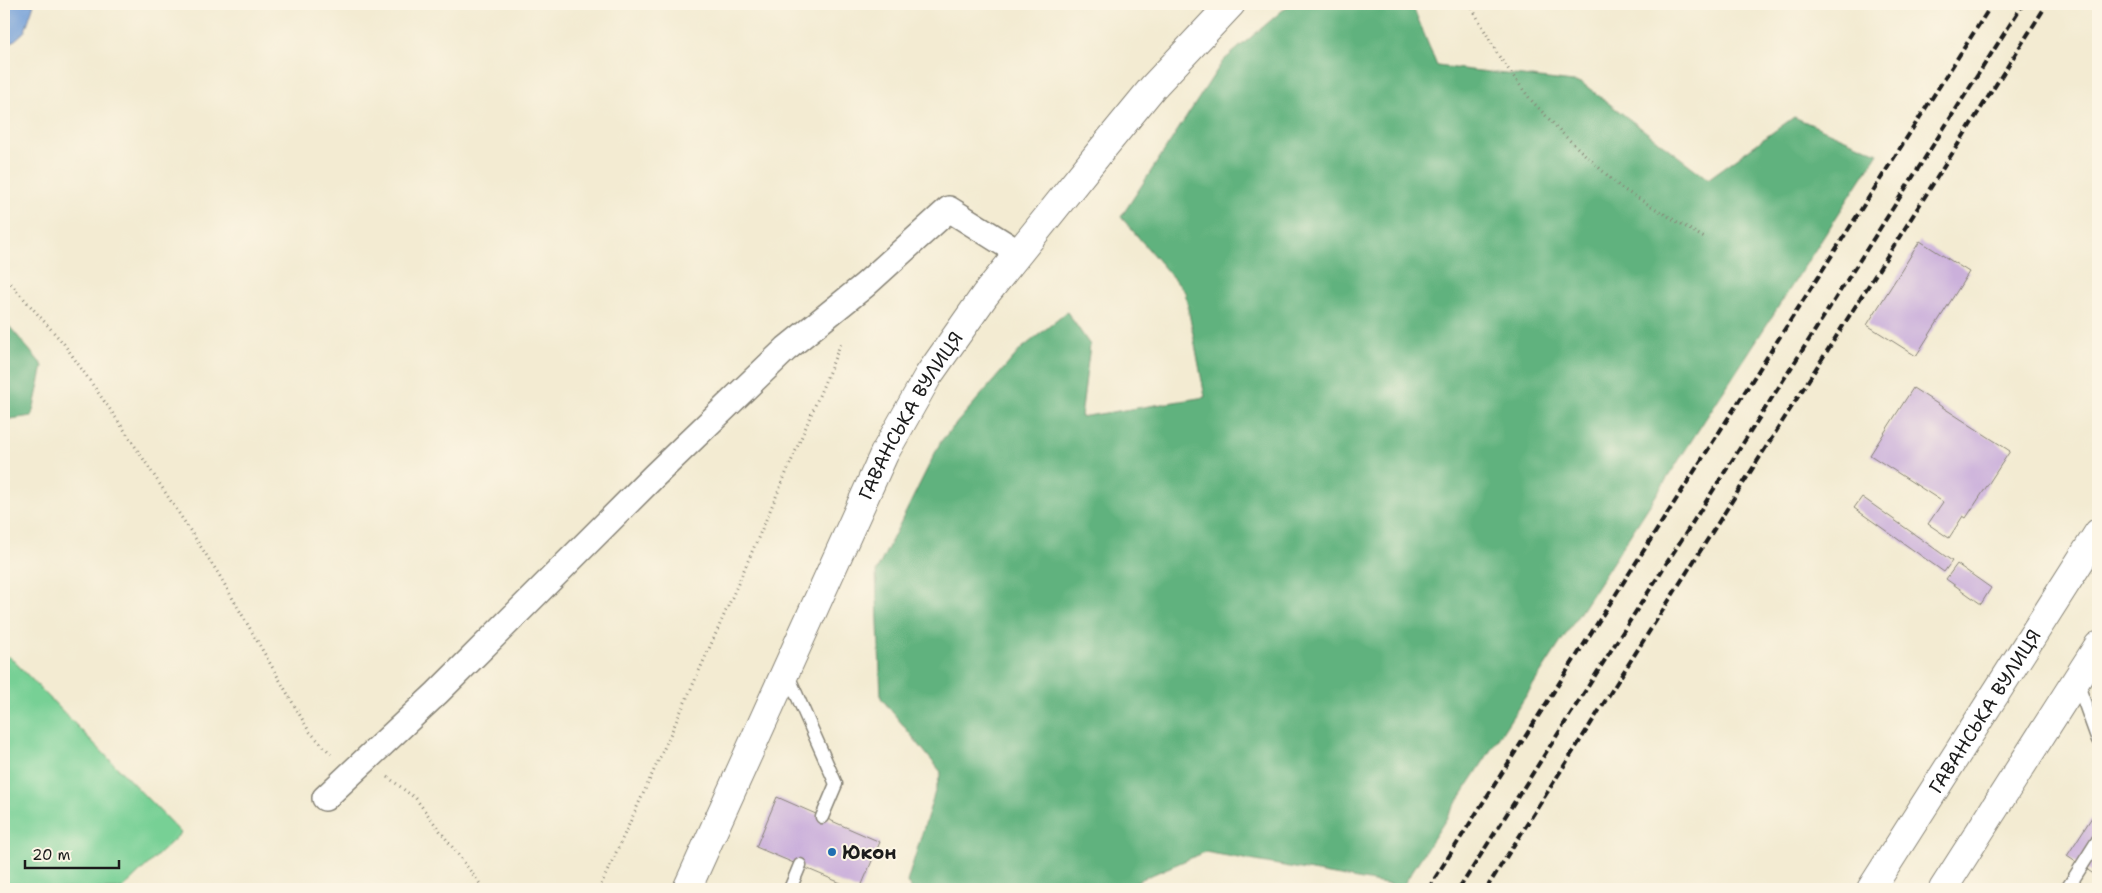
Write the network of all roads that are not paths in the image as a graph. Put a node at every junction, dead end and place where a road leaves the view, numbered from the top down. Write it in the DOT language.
graph roads {
  1 [pos="1231,4"];
  2 [pos="1019,253"];
  3 [pos="2098,533"];
  4 [pos="2098,646"];
  5 [pos="785,670"];
  6 [pos="2077,680"];
  7 [pos="2098,740"];
  8 [pos="325,798"];
  9 [pos="822,817"];
  10 [pos="2098,840"];
  11 [pos="800,865"];
  12 [pos="687,889"];
  13 [pos="790,889"];
  14 [pos="1871,889"];
  15 [pos="1943,889"];
  16 [pos="2067,889"];
  1 -- 2 [label="main road, ГАВАНСЬКА ВУЛИЦЯ"];
  2 -- 5 [label="main road, ГАВАНСЬКА ВУЛИЦЯ"];
  2 -- 8 [label="street"];
  3 -- 14 [label="main road, ГАВАНСЬКА ВУЛИЦЯ"];
  4 -- 6 [label="main road"];
  5 -- 9 [label="lane"];
  5 -- 12 [label="main road, ГАВАНСЬКА ВУЛИЦЯ"];
  6 -- 7 [label="lane"];
  6 -- 15 [label="main road"];
  10 -- 16 [label="lane"];
  11 -- 13 [label="lane"];
}
